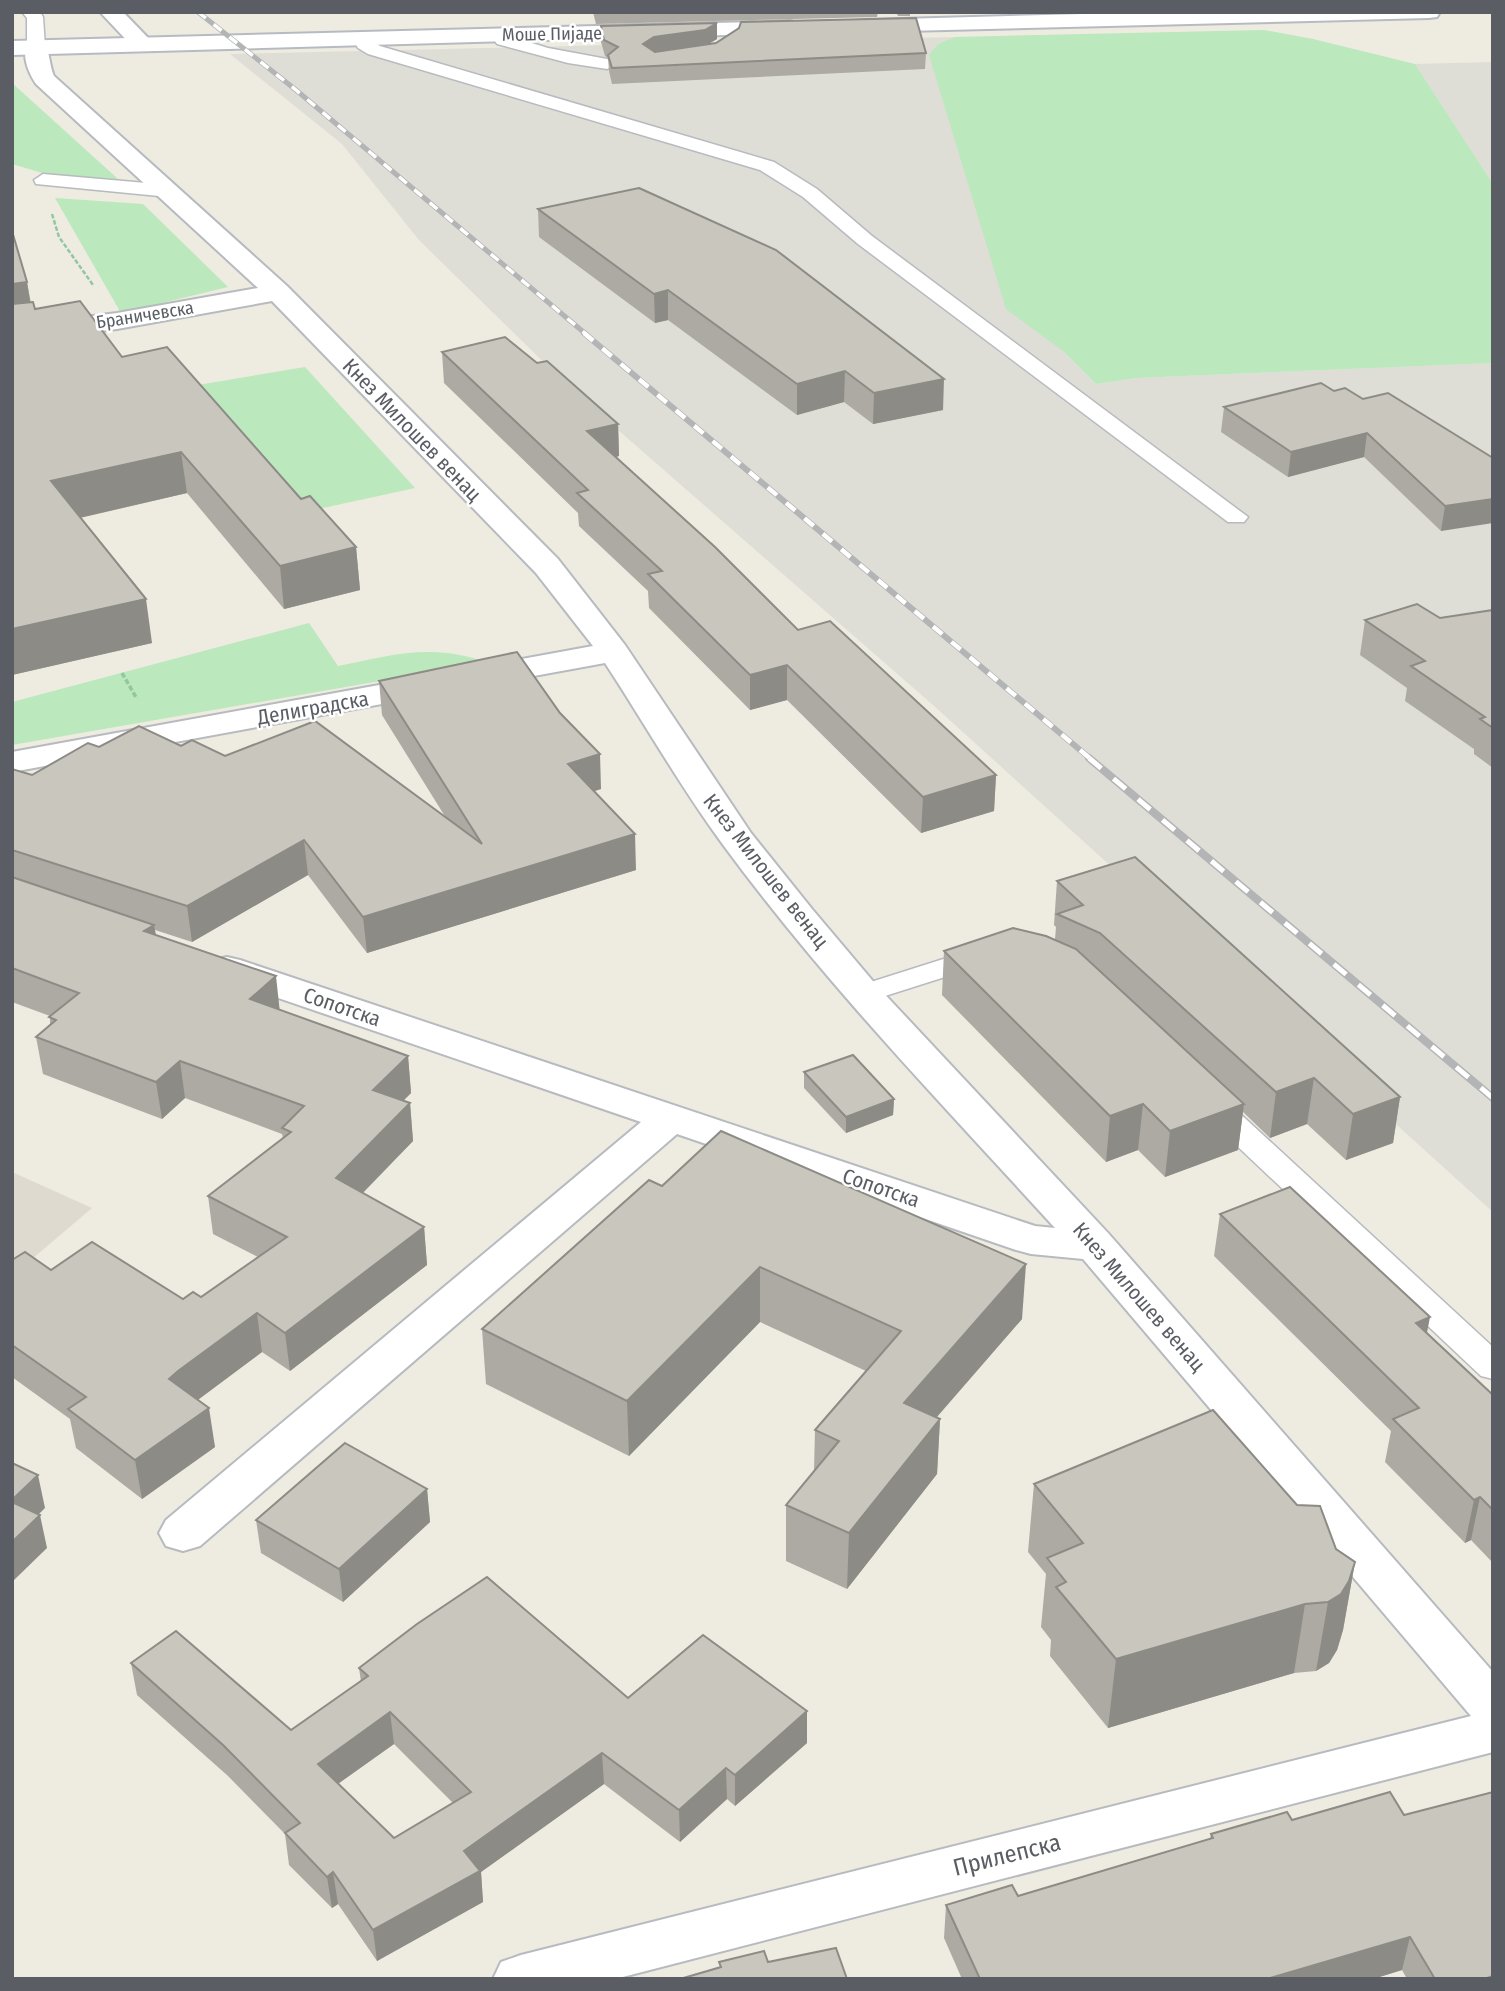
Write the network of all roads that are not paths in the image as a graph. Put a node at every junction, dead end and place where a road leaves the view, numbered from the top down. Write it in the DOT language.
graph roads {
  1 [pos="111,12"];
  2 [pos="1429,12"];
  3 [pos="1107,16"];
  4 [pos="889,19"];
  5 [pos="850,26"];
  6 [pos="808,27"];
  7 [pos="28,32"];
  8 [pos="499,35"];
  9 [pos="361,39"];
  10 [pos="142,43"];
  11 [pos="607,64"];
  12 [pos="43,180"];
  13 [pos="169,191"];
  14 [pos="278,292"];
  15 [pos="12,334"];
  16 [pos="1236,517"];
  17 [pos="614,652"];
  18 [pos="12,762"];
  19 [pos="197,958"];
  20 [pos="1016,958"];
  21 [pos="863,994"];
  22 [pos="1186,1080"];
  23 [pos="672,1117"];
  24 [pos="1093,1243"];
  25 [pos="1493,1367"];
  26 [pos="183,1533"];
  27 [pos="1493,1707"];
  28 [pos="1493,1731"];
  29 [pos="521,1979"];
  1 -- 10 [label="street"];
  2 -- 3 [label="street"];
  3 -- 4 [label="street"];
  4 -- 5 [label="street"];
  6 -- 8 [label="street, Моше Пијаде"];
  7 -- 10 [label="street, Моше Пијаде"];
  7 -- 13 [label="street, Кнез Милошев венац"];
  8 -- 9 [label="street, Моше Пијаде"];
  8 -- 11 [label="lane"];
  9 -- 10 [label="street, Моше Пијаде"];
  9 -- 16 [label="lane"];
  12 -- 13 [label="lane"];
  13 -- 14 [label="street, Кнез Милошев венац"];
  14 -- 15 [label="street, Браничевска"];
  14 -- 17 [label="street, Кнез Милошев венац"];
  17 -- 18 [label="street, Делиградска"];
  17 -- 21 [label="street, Кнез Милошев венац"];
  19 -- 23 [label="street, Сопотска"];
  20 -- 21 [label="lane"];
  21 -- 24 [label="street, Кнез Милошев венац"];
  22 -- 25 [label="lane"];
  23 -- 24 [label="street, Сопотска"];
  23 -- 26 [label="street"];
  24 -- 27 [label="street, Кнез Милошев венац"];
  28 -- 29 [label="street, Прилепска"];
}
